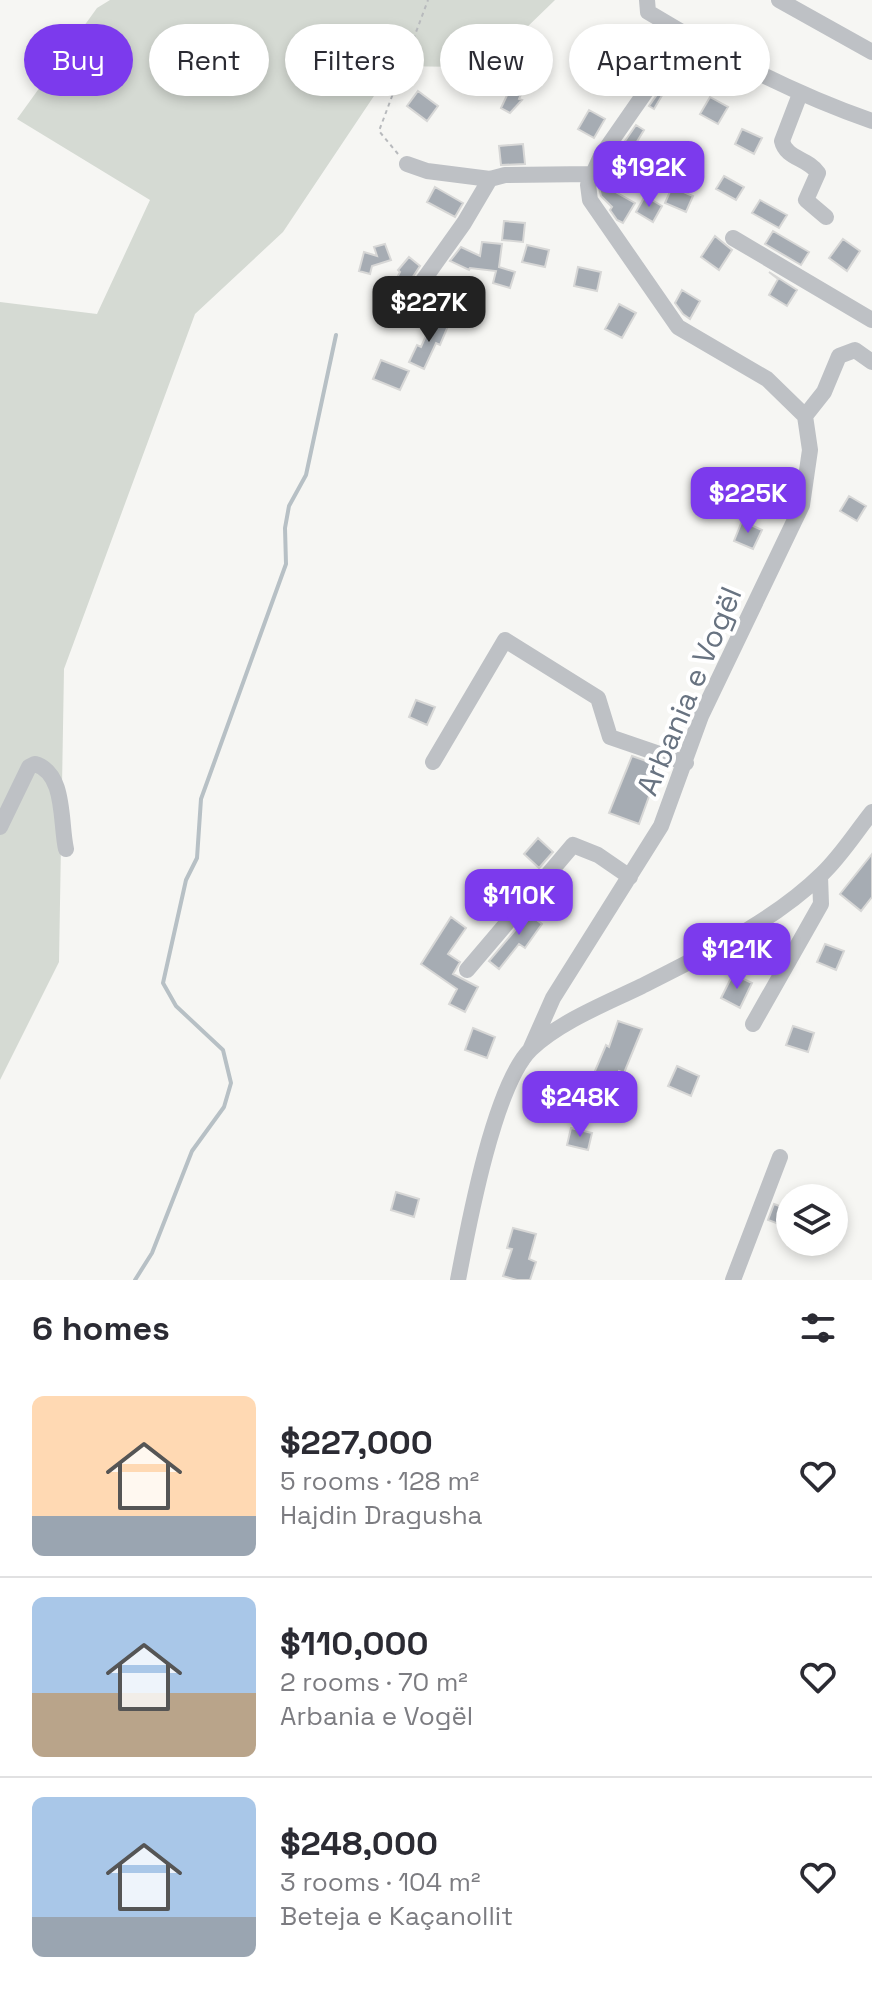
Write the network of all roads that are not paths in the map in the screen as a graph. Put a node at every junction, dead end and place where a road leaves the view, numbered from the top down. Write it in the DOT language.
graph roads {
  1 [pos="647,0"];
  2 [pos="779,0"];
  3 [pos="667,24"];
  4 [pos="872,52"];
  5 [pos="770,79"];
  6 [pos="800,94"];
  7 [pos="643,96"];
  8 [pos="872,121"];
  9 [pos="407,164"];
  10 [pos="591,174"];
  11 [pos="490,179"];
  12 [pos="826,217"];
  13 [pos="733,238"];
  14 [pos="422,282"];
  15 [pos="872,320"];
  16 [pos="872,362"];
  17 [pos="805,416"];
  18 [pos="433,762"];
  19 [pos="686,763"];
  20 [pos="869,823"];
  21 [pos="0,827"];
  22 [pos="66,849"];
  23 [pos="820,876"];
  24 [pos="630,877"];
  25 [pos="467,970"];
  26 [pos="753,1024"];
  27 [pos="530,1050"];
  28 [pos="780,1157"];
  29 [pos="458,1280"];
  30 [pos="733,1280"];
  1 -- 3 [label="street"];
  2 -- 4 [label="street"];
  5 -- 6 [label="street"];
  6 -- 8 [label="street"];
  6 -- 12 [label="street"];
  7 -- 10 [label="street"];
  9 -- 11 [label="street"];
  10 -- 11 [label="street"];
  10 -- 17 [label="street"];
  11 -- 14 [label="street"];
  13 -- 15 [label="street"];
  16 -- 17 [label="street"];
  17 -- 19 [label="street, Arbania e Vogël"];
  18 -- 19 [label="street"];
  19 -- 24 [label="street, Arbania e Vogël"];
  20 -- 23 [label="street"];
  21 -- 22 [label="street"];
  23 -- 26 [label="street"];
  23 -- 27 [label="street"];
  24 -- 25 [label="street"];
  24 -- 27 [label="street, Arbania e Vogël"];
  27 -- 29 [label="street, Arbania e Vogël"];
  28 -- 30 [label="street"];
}
